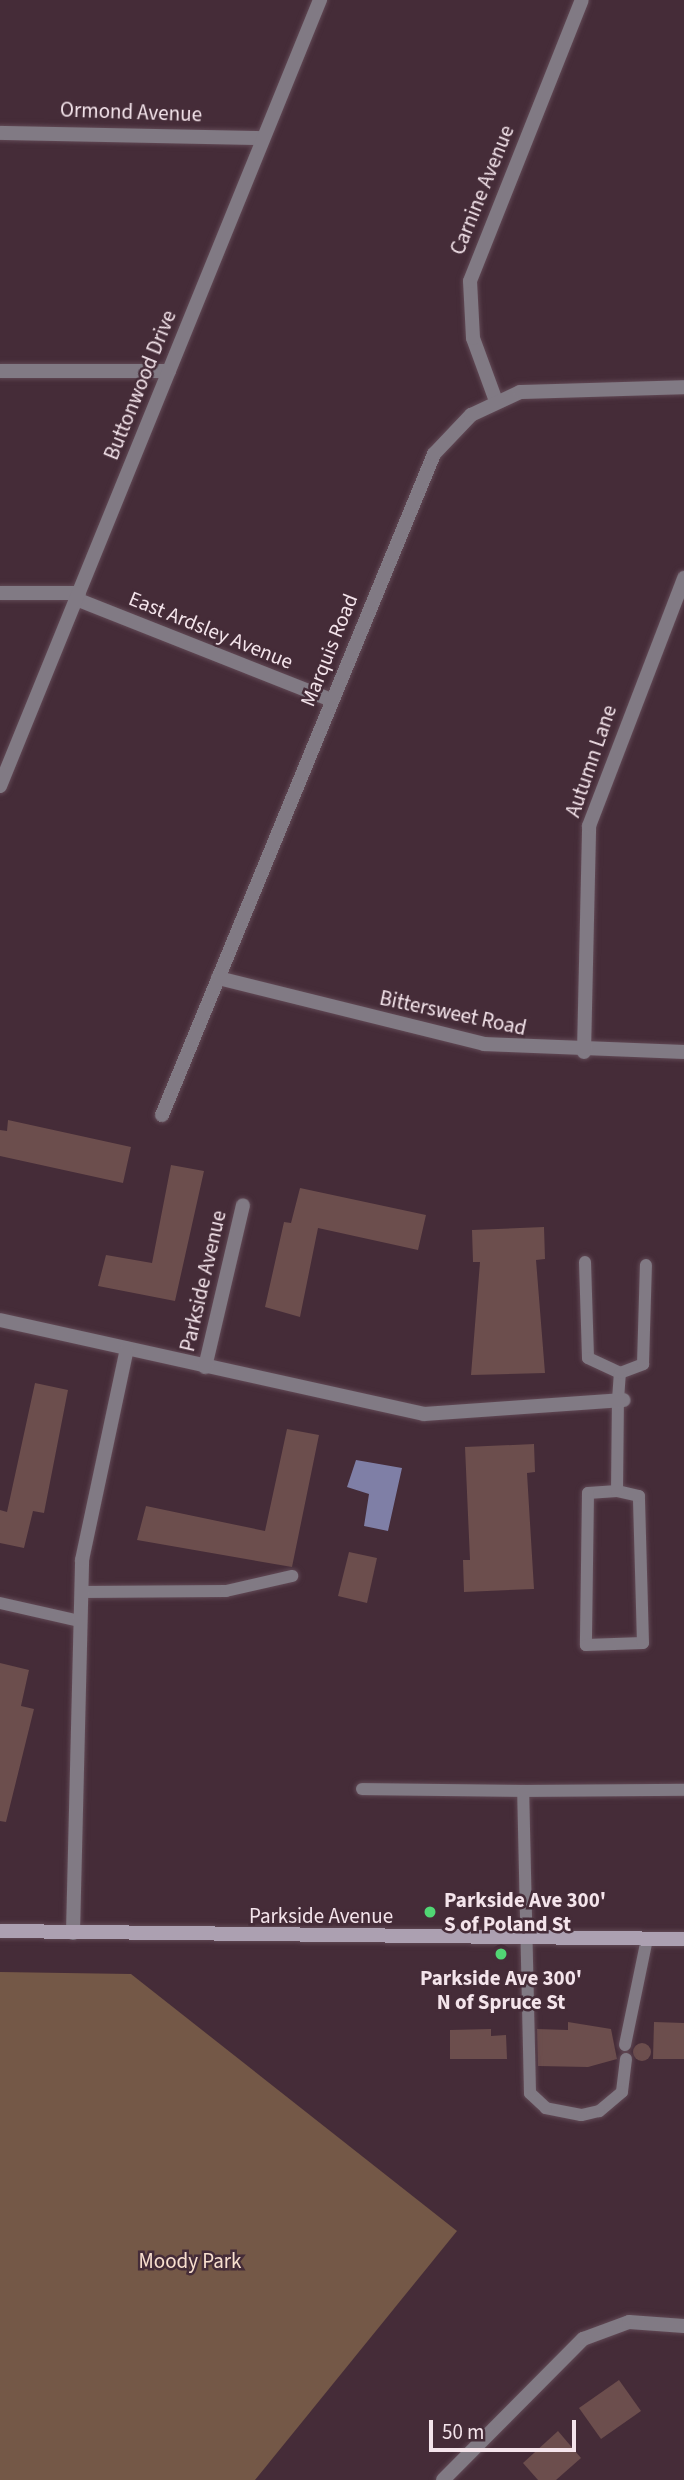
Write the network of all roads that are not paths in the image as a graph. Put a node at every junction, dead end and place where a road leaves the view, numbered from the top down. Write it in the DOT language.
graph roads {
  1 [pos="320,0"];
  2 [pos="582,0"];
  3 [pos="0,133"];
  4 [pos="261,138"];
  5 [pos="0,370"];
  6 [pos="169,371"];
  7 [pos="684,387"];
  8 [pos="496,401"];
  9 [pos="684,578"];
  10 [pos="0,593"];
  11 [pos="78,596"];
  12 [pos="331,700"];
  13 [pos="0,786"];
  14 [pos="218,978"];
  15 [pos="584,1052"];
  16 [pos="684,1052"];
  17 [pos="162,1115"];
  18 [pos="243,1205"];
  19 [pos="585,1262"];
  20 [pos="646,1265"];
  21 [pos="0,1320"];
  22 [pos="127,1349"];
  23 [pos="205,1367"];
  24 [pos="620,1373"];
  25 [pos="621,1400"];
  26 [pos="617,1492"];
  27 [pos="292,1576"];
  28 [pos="81,1592"];
  29 [pos="0,1603"];
  30 [pos="80,1621"];
  31 [pos="362,1789"];
  32 [pos="684,1790"];
  33 [pos="523,1791"];
  34 [pos="0,1931"];
  35 [pos="73,1933"];
  36 [pos="527,1938"];
  37 [pos="647,1939"];
  38 [pos="684,1939"];
  39 [pos="625,2045"];
  40 [pos="626,2059"];
  41 [pos="684,2326"];
  42 [pos="443,2480"];
  1 -- 4 [label="street, Buttonwood Drive"];
  2 -- 8 [label="street, Carnine Avenue"];
  3 -- 4 [label="street, Ormond Avenue"];
  4 -- 6 [label="street, Buttonwood Drive"];
  5 -- 6 [label="street"];
  6 -- 11 [label="street, Buttonwood Drive"];
  7 -- 8 [label="street, Marquis Road"];
  8 -- 12 [label="street, Marquis Road"];
  9 -- 15 [label="street, Autumn Lane"];
  10 -- 11 [label="street"];
  11 -- 12 [label="street, East Ardsley Avenue"];
  11 -- 13 [label="street, Buttonwood Drive"];
  12 -- 14 [label="street, Marquis Road"];
  14 -- 15 [label="street, Bittersweet Road"];
  14 -- 17 [label="street, Marquis Road"];
  15 -- 16 [label="street, Bittersweet Road"];
  18 -- 23 [label="street, Parkside Avenue"];
  19 -- 24 [label="lane"];
  20 -- 24 [label="lane"];
  21 -- 22 [label="street"];
  22 -- 23 [label="street"];
  22 -- 28 [label="street"];
  23 -- 25 [label="street"];
  24 -- 25 [label="lane"];
  25 -- 26 [label="lane"];
  26 -- 26 [label="lane"];
  27 -- 28 [label="lane"];
  28 -- 30 [label="street"];
  29 -- 30 [label="lane"];
  30 -- 35 [label="street"];
  31 -- 33 [label="lane"];
  32 -- 33 [label="lane"];
  33 -- 36 [label="lane"];
  34 -- 35 [label="main road, Parkside Avenue"];
  35 -- 36 [label="main road, Parkside Avenue"];
  36 -- 37 [label="main road, Parkside Avenue"];
  36 -- 40 [label="lane"];
  37 -- 38 [label="main road, Parkside Avenue"];
  37 -- 39 [label="lane"];
  41 -- 42 [label="street"];
}
